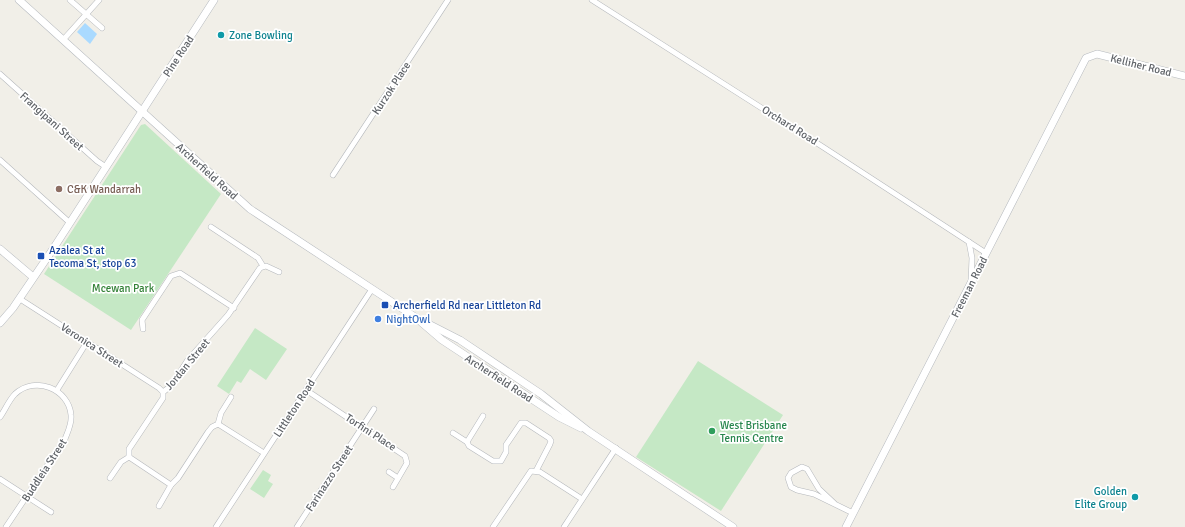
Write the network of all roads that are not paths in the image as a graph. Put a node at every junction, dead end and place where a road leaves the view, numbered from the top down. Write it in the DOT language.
graph roads {
  1 [pos="19,0"];
  2 [pos="70,0"];
  3 [pos="99,0"];
  4 [pos="214,0"];
  5 [pos="448,0"];
  6 [pos="592,0"];
  7 [pos="86,14"];
  8 [pos="102,28"];
  9 [pos="63,40"];
  10 [pos="1097,54"];
  11 [pos="0,74"];
  12 [pos="1185,76"];
  13 [pos="141,112"];
  14 [pos="0,160"];
  15 [pos="106,166"];
  16 [pos="333,175"];
  17 [pos="69,222"];
  18 [pos="211,227"];
  19 [pos="969,242"];
  20 [pos="0,249"];
  21 [pos="986,253"];
  22 [pos="263,266"];
  23 [pos="279,272"];
  24 [pos="33,277"];
  25 [pos="971,281"];
  26 [pos="372,289"];
  27 [pos="20,299"];
  28 [pos="234,308"];
  29 [pos="415,317"];
  30 [pos="0,323"];
  31 [pos="143,329"];
  32 [pos="87,342"];
  33 [pos="57,390"];
  34 [pos="306,390"];
  35 [pos="163,392"];
  36 [pos="231,397"];
  37 [pos="374,409"];
  38 [pos="483,416"];
  39 [pos="0,417"];
  40 [pos="218,424"];
  41 [pos="362,427"];
  42 [pos="588,431"];
  43 [pos="453,433"];
  44 [pos="467,442"];
  45 [pos="616,448"];
  46 [pos="264,453"];
  47 [pos="129,457"];
  48 [pos="536,470"];
  49 [pos="389,472"];
  50 [pos="110,478"];
  51 [pos="398,478"];
  52 [pos="0,479"];
  53 [pos="170,485"];
  54 [pos="393,487"];
  55 [pos="27,496"];
  56 [pos="582,499"];
  57 [pos="835,504"];
  58 [pos="159,506"];
  59 [pos="52,512"];
  60 [pos="853,513"];
  61 [pos="6,527"];
  62 [pos="216,527"];
  63 [pos="297,527"];
  64 [pos="493,527"];
  65 [pos="564,527"];
  66 [pos="733,527"];
  67 [pos="846,527"];
  1 -- 9 [label="main road, Archerfield Road"];
  2 -- 7 [label="street"];
  3 -- 7 [label="street"];
  4 -- 13 [label="main road, Pine Road"];
  5 -- 16 [label="street, Kurzok Place"];
  6 -- 19 [label="street, Orchard Road"];
  7 -- 8 [label="street"];
  7 -- 9 [label="street"];
  9 -- 13 [label="main road, Archerfield Road"];
  10 -- 12 [label="main road, Kelliher Road"];
  10 -- 21 [label="main road, Freeman Road"];
  11 -- 15 [label="street, Frangipani Street"];
  13 -- 15 [label="main road, Pine Road"];
  13 -- 26 [label="main road, Archerfield Road"];
  14 -- 17 [label="street"];
  15 -- 17 [label="main road, Pine Road"];
  17 -- 24 [label="main road, Pine Road"];
  18 -- 22 [label="street"];
  19 -- 21 [label="street, Orchard Road"];
  19 -- 25 [label="street"];
  20 -- 24 [label="main road"];
  21 -- 25 [label="main road, Freeman Road"];
  22 -- 23 [label="street"];
  22 -- 28 [label="street, Jordan Street"];
  24 -- 27 [label="main road, Pine Road"];
  25 -- 60 [label="main road, Freeman Road"];
  26 -- 29 [label="main road, Archerfield Road"];
  26 -- 34 [label="street, Littleton Road"];
  27 -- 30 [label="main road, Pine Road"];
  27 -- 32 [label="street, Veronica Street"];
  28 -- 31 [label="street"];
  28 -- 35 [label="street, Jordan Street"];
  29 -- 42 [label="main road, Archerfield Road"];
  29 -- 42 [label="main road, Archerfield Road"];
  32 -- 33 [label="street"];
  32 -- 35 [label="street, Veronica Street"];
  33 -- 39 [label="street"];
  33 -- 55 [label="street, Buddleia Street"];
  34 -- 41 [label="street, Torfini Place"];
  34 -- 46 [label="street, Littleton Road"];
  35 -- 47 [label="street, Jordan Street"];
  36 -- 40 [label="street"];
  37 -- 41 [label="street, Farinazzo Street"];
  38 -- 44 [label="street"];
  40 -- 46 [label="street"];
  40 -- 53 [label="street"];
  41 -- 51 [label="street, Torfini Place"];
  41 -- 63 [label="street, Farinazzo Street"];
  42 -- 45 [label="main road, Archerfield Road"];
  43 -- 44 [label="street"];
  44 -- 48 [label="street"];
  45 -- 56 [label="street"];
  45 -- 66 [label="main road, Archerfield Road"];
  46 -- 62 [label="street, Littleton Road"];
  47 -- 50 [label="street, Jordan Street"];
  47 -- 53 [label="street"];
  48 -- 56 [label="street"];
  48 -- 64 [label="street"];
  49 -- 51 [label="street"];
  51 -- 54 [label="street, Torfini Place"];
  52 -- 55 [label="street"];
  53 -- 58 [label="street"];
  55 -- 59 [label="street"];
  55 -- 61 [label="street, Buddleia Street"];
  56 -- 65 [label="street"];
  57 -- 57 [label="street"];
  57 -- 60 [label="street"];
  60 -- 67 [label="main road, Freeman Road"];
}
